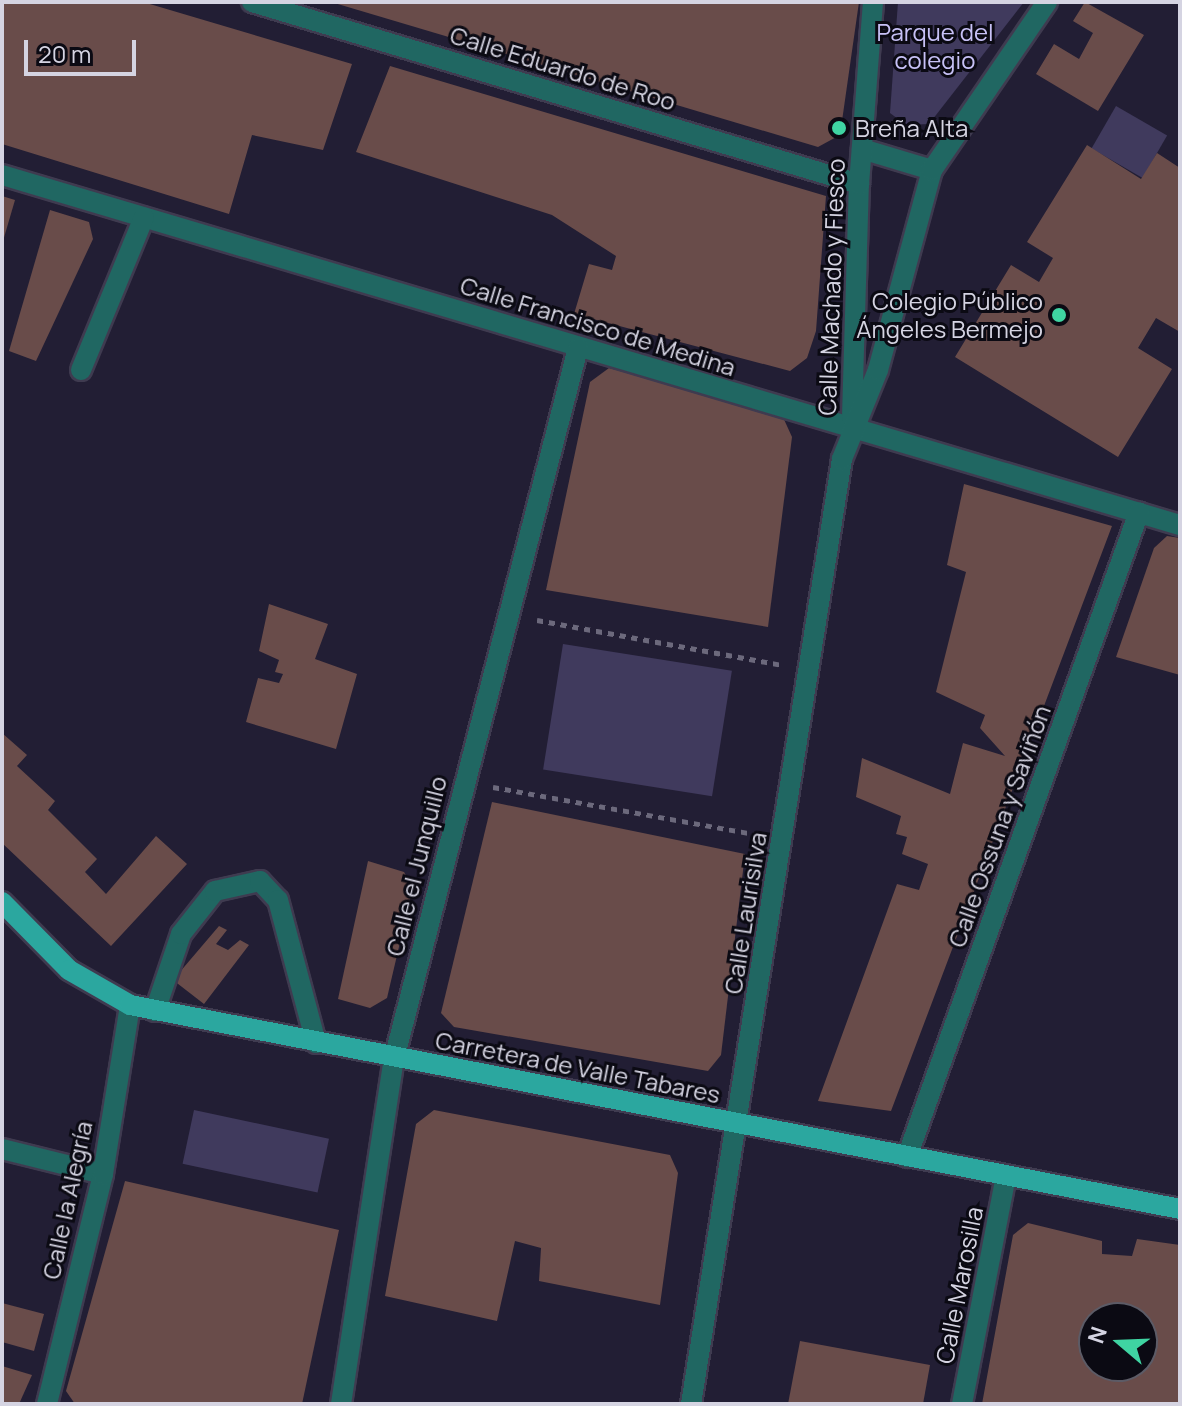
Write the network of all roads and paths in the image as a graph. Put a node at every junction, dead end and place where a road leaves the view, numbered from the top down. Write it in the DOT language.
graph roads {
  1 [pos="252,2"];
  2 [pos="873,2"];
  3 [pos="1047,2"];
  4 [pos="862,149"];
  5 [pos="932,170"];
  6 [pos="2,175"];
  7 [pos="859,184"];
  8 [pos="144,217"];
  9 [pos="578,348"];
  10 [pos="81,370"];
  11 [pos="851,430"];
  12 [pos="1139,512"];
  13 [pos="1180,525"];
  14 [pos="509,614"];
  15 [pos="809,669"];
  16 [pos="465,782"];
  17 [pos="783,839"];
  18 [pos="2,902"];
  19 [pos="130,1005"];
  20 [pos="155,1011"];
  21 [pos="316,1043"];
  22 [pos="394,1059"];
  23 [pos="739,1123"];
  24 [pos="2,1149"];
  25 [pos="907,1157"];
  26 [pos="103,1174"];
  27 [pos="1006,1176"];
  28 [pos="1180,1209"];
  29 [pos="47,1404"];
  30 [pos="341,1404"];
  31 [pos="691,1404"];
  32 [pos="962,1404"];
  1 -- 7 [label="street, Calle Eduardo de Roo"];
  2 -- 4 [label="street, Calle Machado y Fiesco"];
  3 -- 5 [label="street"];
  4 -- 5 [label="street"];
  4 -- 7 [label="street, Calle Machado y Fiesco"];
  5 -- 11 [label="street"];
  6 -- 8 [label="street, Calle Francisco de Medina"];
  7 -- 11 [label="street, Calle Machado y Fiesco"];
  8 -- 9 [label="street, Calle Francisco de Medina"];
  8 -- 10 [label="street"];
  9 -- 11 [label="street, Calle Francisco de Medina"];
  9 -- 14 [label="street, Calle el Junquillo"];
  11 -- 12 [label="street, Calle Francisco de Medina"];
  11 -- 15 [label="street, Calle Laurisilva"];
  12 -- 13 [label="street, Calle Francisco de Medina"];
  12 -- 25 [label="street, Calle Ossuna y Saviñón"];
  14 -- 15 [label="path"];
  14 -- 16 [label="street, Calle el Junquillo"];
  15 -- 17 [label="street, Calle Laurisilva"];
  16 -- 17 [label="path"];
  16 -- 22 [label="street, Calle el Junquillo"];
  17 -- 23 [label="street, Calle Laurisilva"];
  18 -- 19 [label="main road, Carretera de Valle Tabares"];
  19 -- 20 [label="main road, Carretera de Valle Tabares"];
  19 -- 26 [label="street, Calle la Alegría"];
  20 -- 21 [label="main road, Carretera de Valle Tabares"];
  20 -- 21 [label="street"];
  21 -- 22 [label="main road, Carretera de Valle Tabares"];
  22 -- 23 [label="main road, Carretera de Valle Tabares"];
  22 -- 30 [label="street, Calle el Junquillo"];
  23 -- 25 [label="main road, Carretera de Valle Tabares"];
  23 -- 31 [label="street, Calle Laurisilva"];
  24 -- 26 [label="street"];
  25 -- 27 [label="main road, Carretera de Valle Tabares"];
  26 -- 29 [label="street, Calle la Alegría"];
  27 -- 28 [label="main road, Carretera de Valle Tabares"];
  27 -- 32 [label="street, Calle Marosilla"];
}
